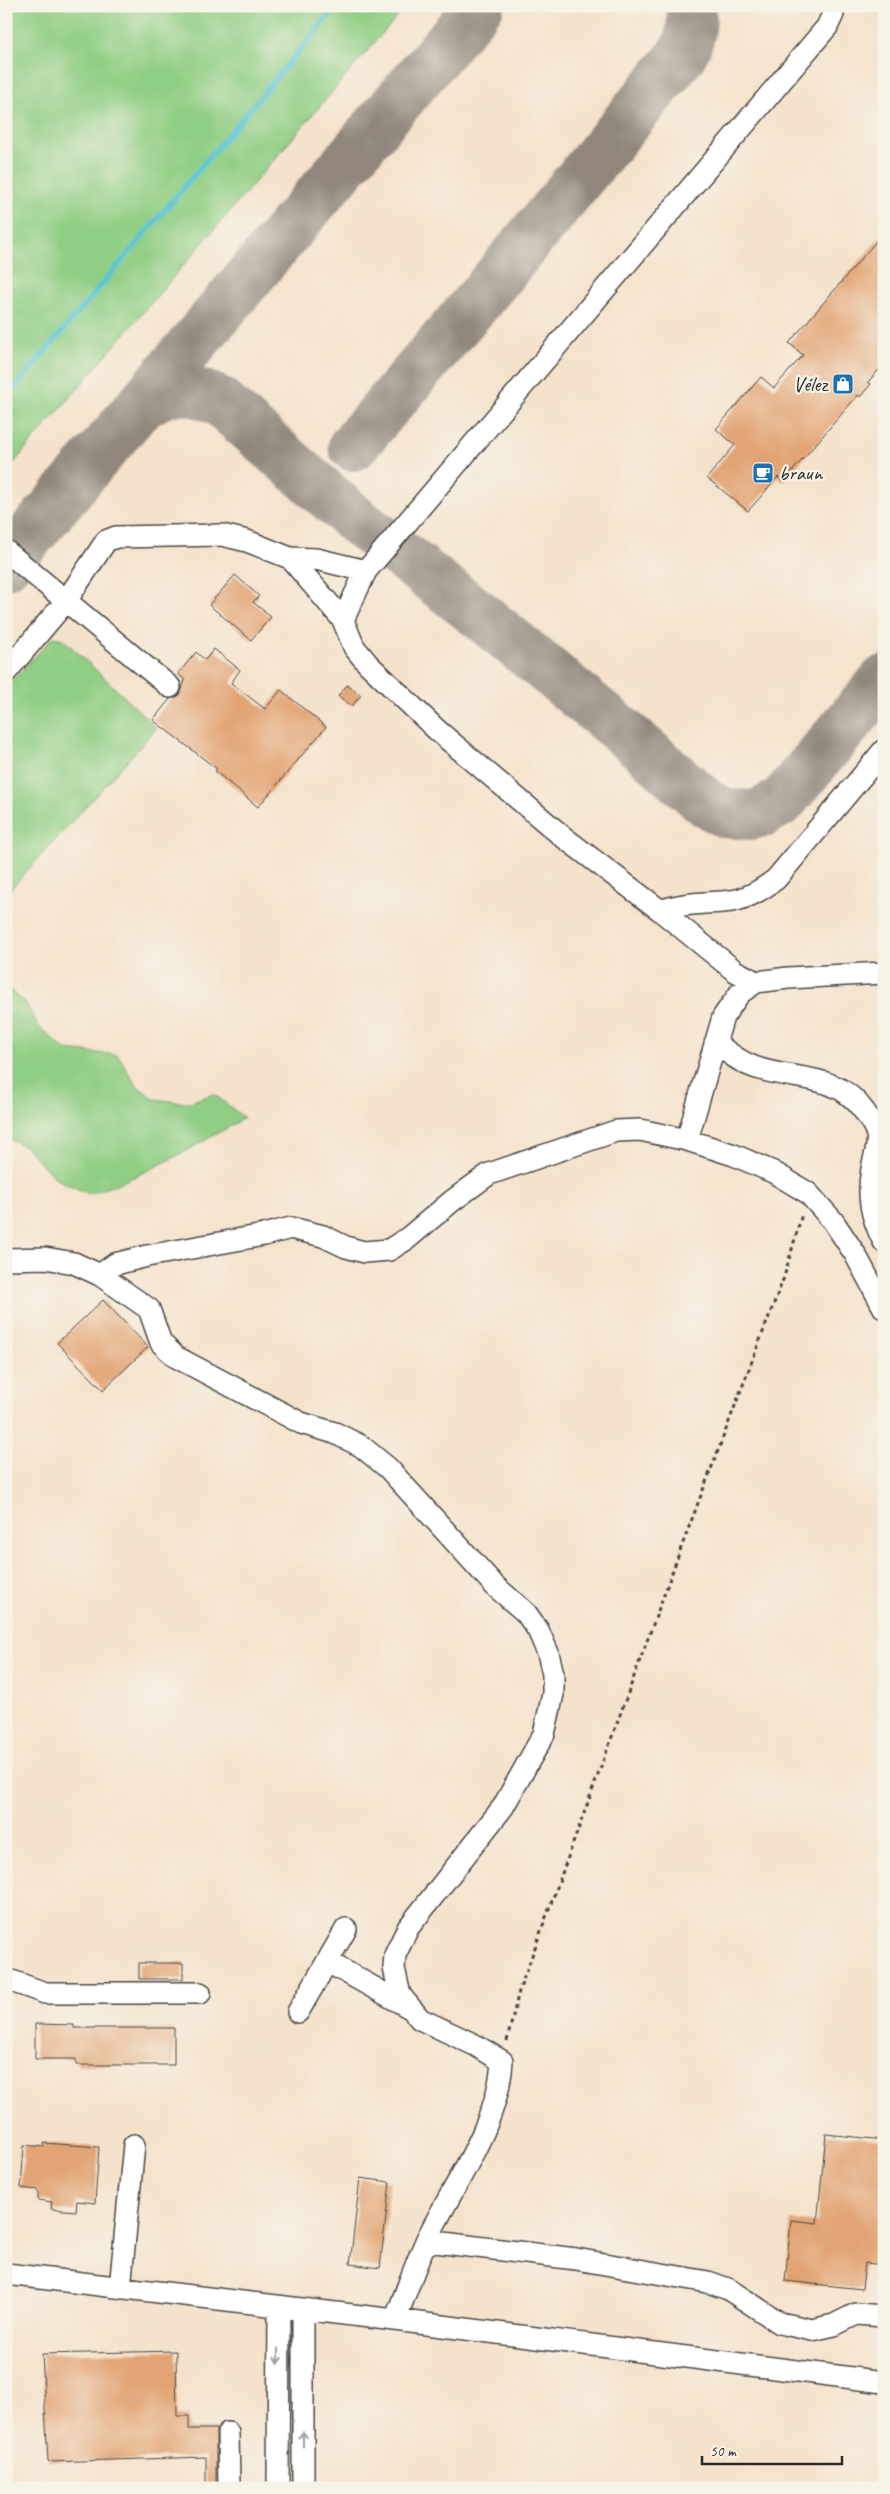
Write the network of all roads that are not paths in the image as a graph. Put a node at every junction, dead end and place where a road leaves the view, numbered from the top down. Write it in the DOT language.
graph roads {
  1 [pos="831,6"];
  2 [pos="6,551"];
  3 [pos="290,558"];
  4 [pos="366,571"];
  5 [pos="66,600"];
  6 [pos="343,620"];
  7 [pos="6,672"];
  8 [pos="170,687"];
  9 [pos="884,750"];
  10 [pos="662,911"];
  11 [pos="884,973"];
  12 [pos="756,982"];
  13 [pos="715,1043"];
  14 [pos="687,1140"];
  15 [pos="884,1242"];
  16 [pos="6,1259"];
  17 [pos="100,1275"];
  18 [pos="884,1308"];
  19 [pos="346,1929"];
  20 [pos="328,1962"];
  21 [pos="6,1979"];
  22 [pos="200,1993"];
  23 [pos="410,2008"];
  24 [pos="298,2012"];
  25 [pos="134,2146"];
  26 [pos="426,2240"];
  27 [pos="6,2274"];
  28 [pos="120,2288"];
  29 [pos="278,2307"];
  30 [pos="303,2310"];
  31 [pos="884,2316"];
  32 [pos="395,2320"];
  33 [pos="884,2382"];
  34 [pos="228,2433"];
  35 [pos="229,2488"];
  36 [pos="278,2488"];
  37 [pos="303,2488"];
  1 -- 4 [label="street"];
  2 -- 5 [label="street"];
  3 -- 4 [label="street"];
  3 -- 5 [label="street"];
  3 -- 6 [label="street"];
  4 -- 6 [label="street"];
  5 -- 7 [label="street"];
  5 -- 8 [label="street"];
  6 -- 10 [label="street"];
  9 -- 10 [label="street"];
  10 -- 12 [label="street"];
  11 -- 12 [label="street"];
  12 -- 13 [label="street"];
  13 -- 14 [label="street"];
  13 -- 15 [label="street"];
  14 -- 17 [label="street"];
  14 -- 18 [label="street"];
  16 -- 17 [label="street"];
  17 -- 23 [label="street"];
  19 -- 20 [label="street"];
  20 -- 23 [label="street"];
  20 -- 24 [label="street"];
  21 -- 22 [label="street"];
  23 -- 26 [label="street"];
  25 -- 28 [label="street"];
  26 -- 31 [label="street"];
  26 -- 32 [label="street"];
  27 -- 28 [label="street"];
  28 -- 29 [label="street"];
  29 -- 30 [label="street"];
  29 -- 36 [label="street, one-way"];
  30 -- 32 [label="street"];
  37 -- 30 [label="street, one-way"];
  32 -- 33 [label="street"];
  34 -- 35 [label="street"];
}
